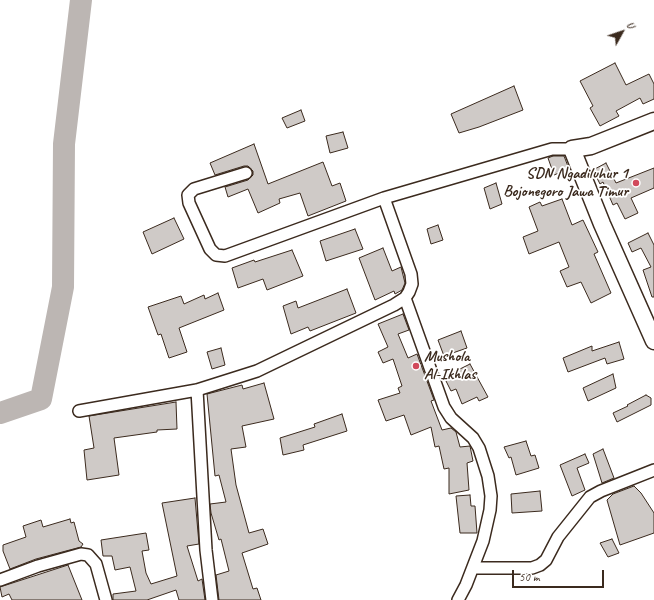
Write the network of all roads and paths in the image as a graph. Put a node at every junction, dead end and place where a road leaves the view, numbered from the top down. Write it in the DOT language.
graph roads {
  1 [pos="654,121"];
  2 [pos="572,149"];
  3 [pos="246,173"];
  4 [pos="384,198"];
  5 [pos="405,298"];
  6 [pos="654,341"];
  7 [pos="197,390"];
  8 [pos="79,411"];
  9 [pos="654,470"];
  10 [pos="473,568"];
  11 [pos="0,580"];
  12 [pos="106,600"];
  13 [pos="212,600"];
  14 [pos="458,600"];
  1 -- 2 [label="street"];
  2 -- 4 [label="street"];
  2 -- 6 [label="street"];
  3 -- 4 [label="street"];
  4 -- 5 [label="street"];
  5 -- 7 [label="street"];
  5 -- 10 [label="street"];
  7 -- 8 [label="street"];
  7 -- 13 [label="street"];
  9 -- 10 [label="street"];
  10 -- 14 [label="street"];
  11 -- 12 [label="street"];
}
